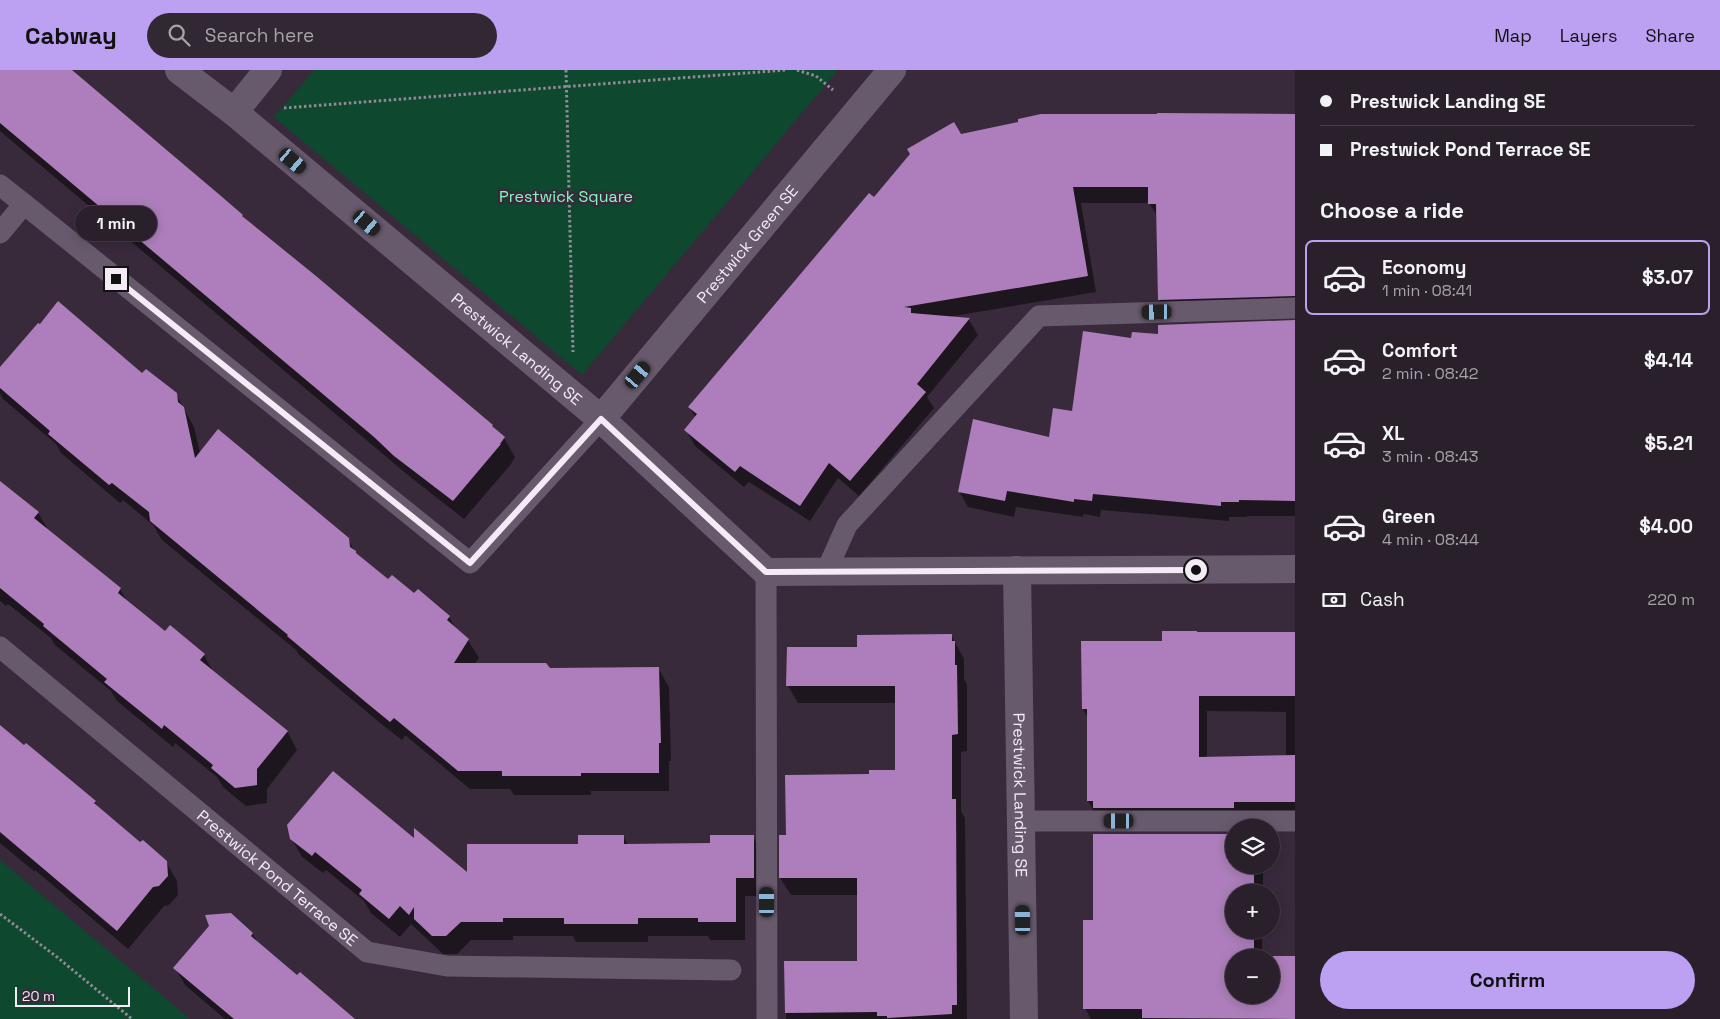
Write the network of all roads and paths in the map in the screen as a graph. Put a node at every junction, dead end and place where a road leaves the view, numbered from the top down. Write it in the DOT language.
graph roads {
  1 [pos="179,70"];
  2 [pos="268,70"];
  3 [pos="566,70"];
  4 [pos="786,70"];
  5 [pos="797,70"];
  6 [pos="892,70"];
  7 [pos="858,110"];
  8 [pos="234,112"];
  9 [pos="0,184"];
  10 [pos="24,204"];
  11 [pos="0,233"];
  12 [pos="1295,308"];
  13 [pos="574,396"];
  14 [pos="601,419"];
  15 [pos="1295,569"];
  16 [pos="1018,570"];
  17 [pos="766,572"];
  18 [pos="826,572"];
  19 [pos="0,647"];
  20 [pos="1022,821"];
  21 [pos="1295,821"];
  22 [pos="0,914"];
  23 [pos="731,970"];
  24 [pos="132,1019"];
  25 [pos="767,1019"];
  26 [pos="1024,1019"];
  1 -- 8 [label="street, Prestwick Landing SE"];
  2 -- 8 [label="street"];
  3 -- 13 [label="path"];
  4 -- 8 [label="path"];
  5 -- 7 [label="path"];
  6 -- 7 [label="street, Prestwick Green SE"];
  7 -- 14 [label="street, Prestwick Green SE"];
  8 -- 13 [label="street, Prestwick Landing SE"];
  9 -- 10 [label="lane"];
  10 -- 11 [label="lane"];
  10 -- 14 [label="lane"];
  12 -- 18 [label="lane"];
  13 -- 14 [label="street, Prestwick Landing SE"];
  14 -- 17 [label="street, Prestwick Landing SE"];
  15 -- 16 [label="street"];
  16 -- 18 [label="street"];
  16 -- 20 [label="street, Prestwick Landing SE"];
  17 -- 18 [label="street"];
  17 -- 25 [label="lane"];
  19 -- 23 [label="lane, Prestwick Pond Terrace SE"];
  20 -- 21 [label="lane"];
  20 -- 26 [label="street, Prestwick Landing SE"];
  22 -- 24 [label="path"];
}
